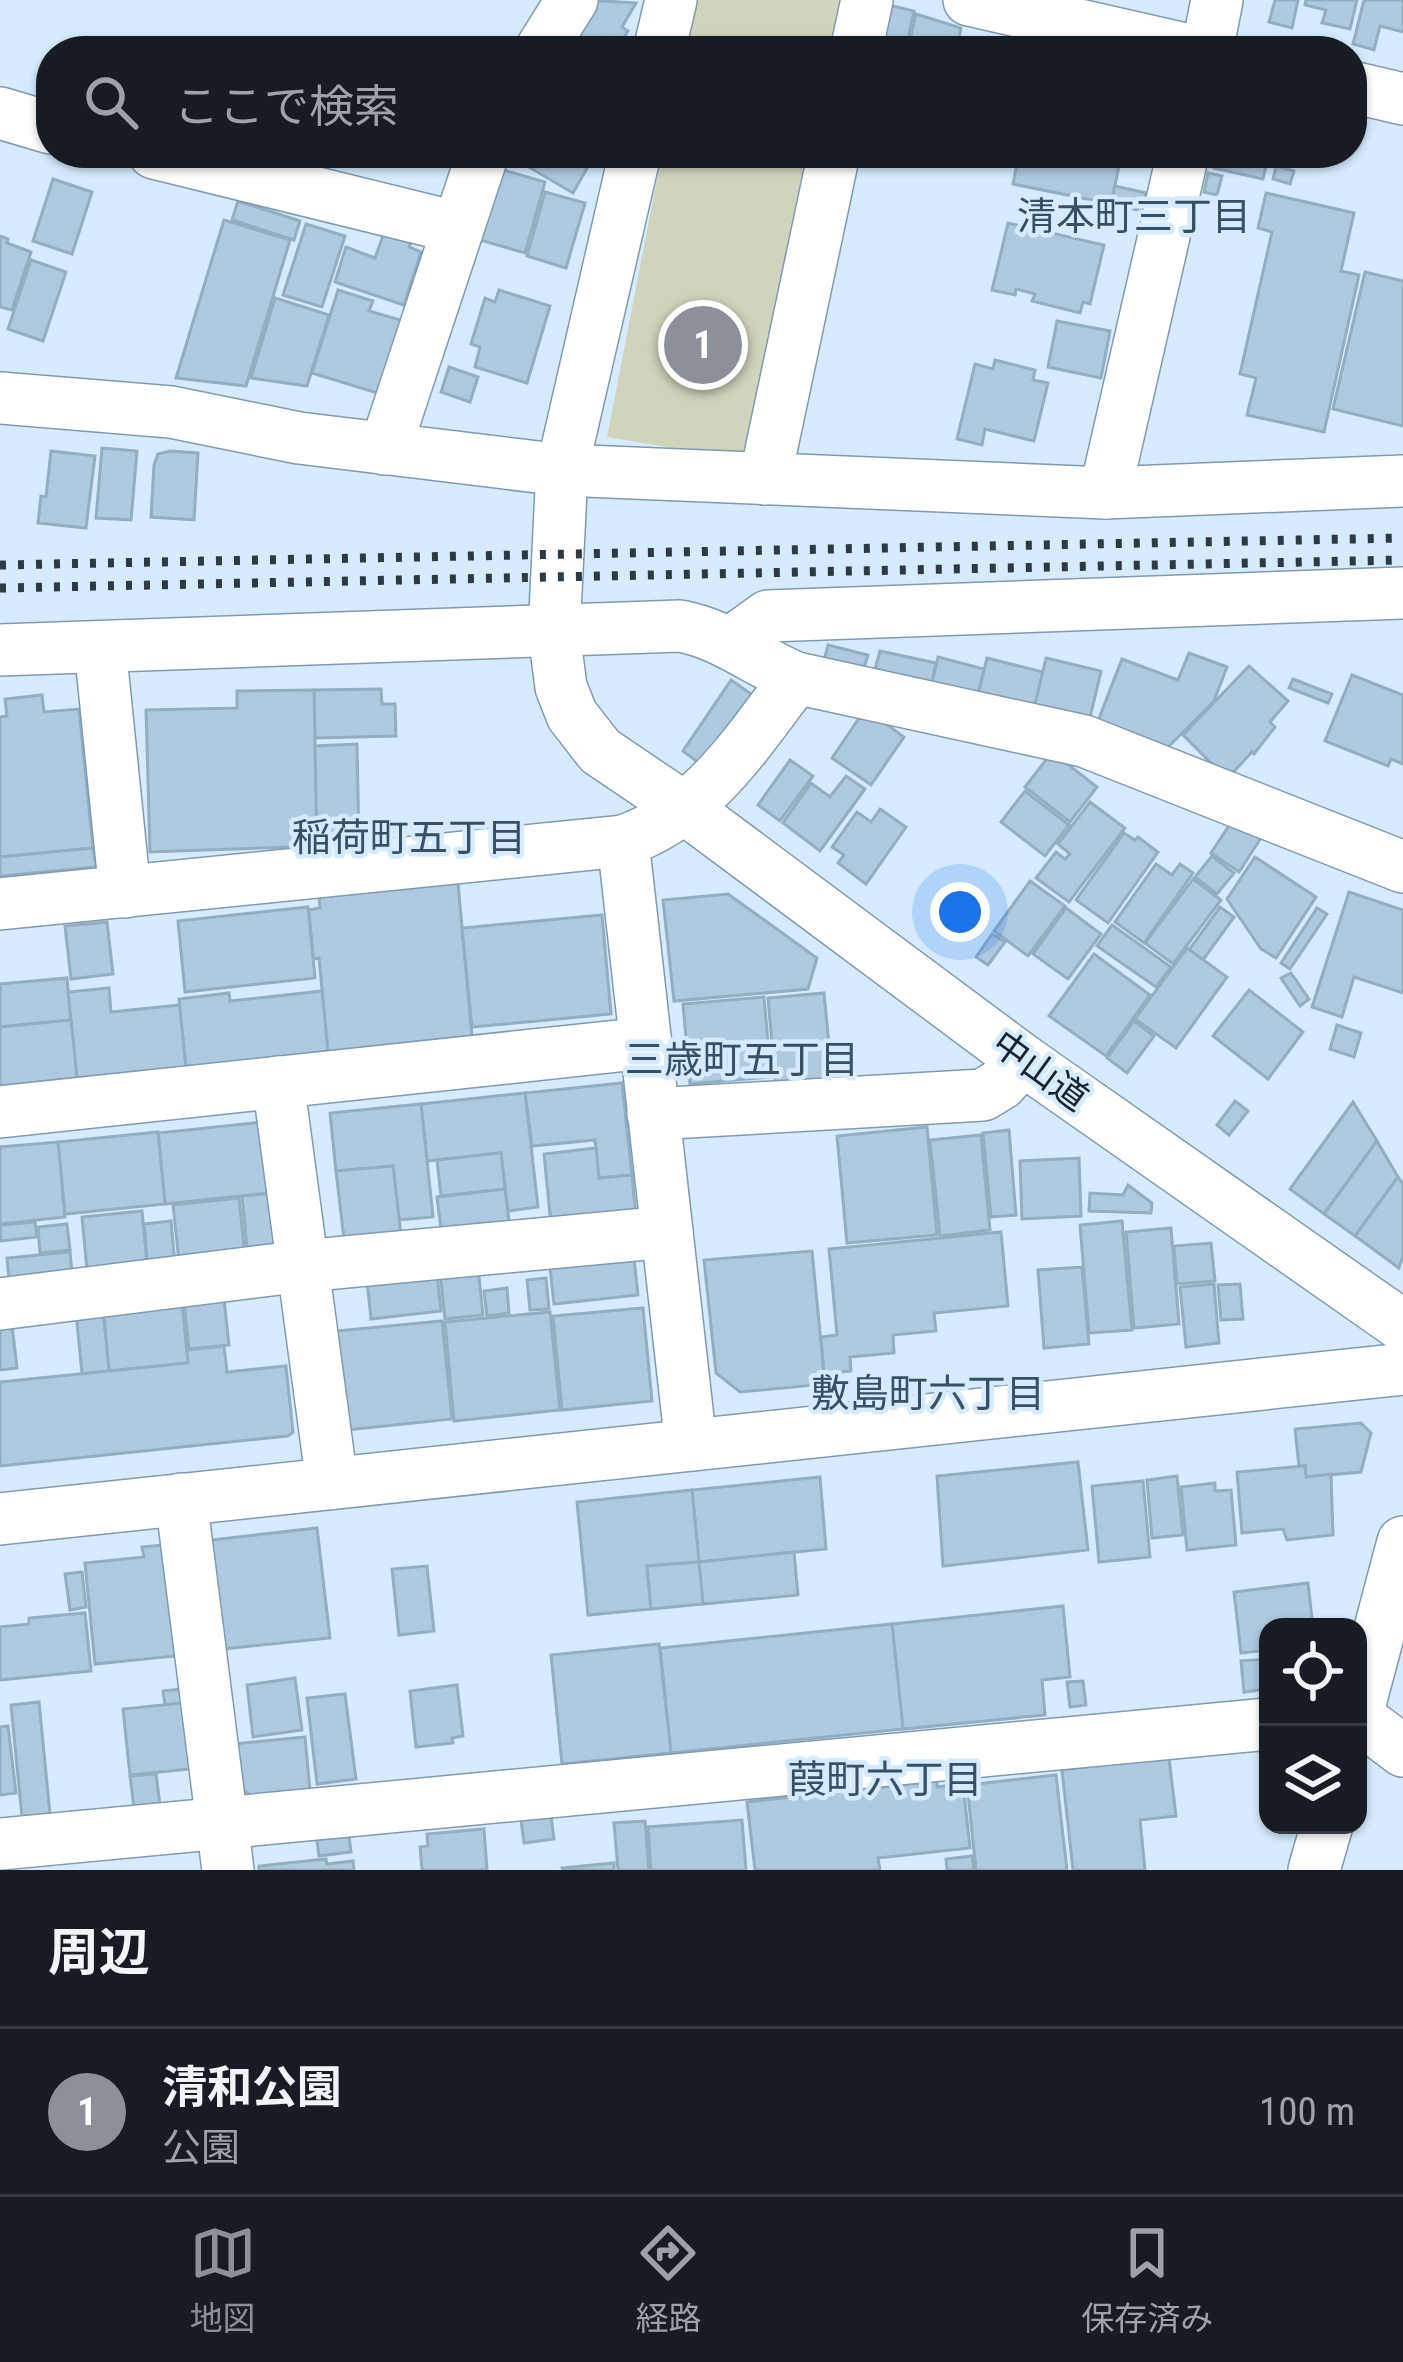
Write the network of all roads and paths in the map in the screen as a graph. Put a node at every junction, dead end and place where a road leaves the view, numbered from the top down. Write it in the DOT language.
graph roads {
  1 [pos="572,0"];
  2 [pos="671,0"];
  3 [pos="867,0"];
  4 [pos="969,0"];
  5 [pos="1217,0"];
  6 [pos="549,36"];
  7 [pos="663,36"];
  8 [pos="859,36"];
  9 [pos="1128,36"];
  10 [pos="1210,36"];
  11 [pos="1367,91"];
  12 [pos="1403,99"];
  13 [pos="0,112"];
  14 [pos="36,123"];
  15 [pos="215,168"];
  16 [pos="477,168"];
  17 [pos="632,168"];
  18 [pos="831,168"];
  19 [pos="1180,168"];
  20 [pos="455,227"];
  21 [pos="0,398"];
  22 [pos="385,449"];
  23 [pos="562,470"];
  24 [pos="764,479"];
  25 [pos="1403,482"];
  26 [pos="1106,493"];
  27 [pos="1403,593"];
  28 [pos="554,633"];
  29 [pos="732,642"];
  30 [pos="100,647"];
  31 [pos="0,650"];
  32 [pos="796,678"];
  33 [pos="683,807"];
  34 [pos="623,841"];
  35 [pos="1403,867"];
  36 [pos="125,892"];
  37 [pos="0,904"];
  38 [pos="646,1043"];
  39 [pos="1023,1060"];
  40 [pos="278,1082"];
  41 [pos="0,1112"];
  42 [pos="653,1114"];
  43 [pos="667,1232"];
  44 [pos="303,1267"];
  45 [pos="0,1304"];
  46 [pos="1403,1326"];
  47 [pos="1403,1369"];
  48 [pos="691,1445"];
  49 [pos="332,1483"];
  50 [pos="181,1499"];
  51 [pos="0,1519"];
  52 [pos="1403,1542"];
  53 [pos="1367,1680"];
  54 [pos="1367,1721"];
  55 [pos="1259,1725"];
  56 [pos="1403,1751"];
  57 [pos="1324,1834"];
  58 [pos="0,1844"];
  59 [pos="225,1845"];
  60 [pos="1314,1870"];
  1 -- 6 [label="street"];
  2 -- 7 [label="street"];
  3 -- 8 [label="street"];
  4 -- 9 [label="street"];
  5 -- 10 [label="street"];
  11 -- 12 [label="street"];
  13 -- 14 [label="street"];
  15 -- 20 [label="street"];
  16 -- 20 [label="street"];
  17 -- 23 [label="street, 中山道"];
  18 -- 24 [label="street"];
  19 -- 26 [label="street"];
  20 -- 22 [label="street"];
  21 -- 22 [label="street"];
  22 -- 23 [label="street"];
  23 -- 24 [label="street"];
  23 -- 28 [label="street, 中山道"];
  24 -- 26 [label="street"];
  25 -- 26 [label="street"];
  27 -- 29 [label="street"];
  28 -- 29 [label="street"];
  28 -- 30 [label="street"];
  28 -- 33 [label="street, 中山道"];
  29 -- 32 [label="street"];
  30 -- 31 [label="street"];
  30 -- 36 [label="street"];
  32 -- 33 [label="street"];
  32 -- 35 [label="street"];
  33 -- 34 [label="street"];
  33 -- 39 [label="street, 中山道"];
  34 -- 36 [label="street"];
  34 -- 38 [label="street"];
  36 -- 37 [label="street"];
  38 -- 40 [label="street"];
  38 -- 42 [label="street"];
  39 -- 42 [label="street"];
  39 -- 46 [label="street, 中山道"];
  40 -- 41 [label="street"];
  40 -- 44 [label="street"];
  42 -- 43 [label="street"];
  43 -- 44 [label="street"];
  43 -- 48 [label="street"];
  44 -- 45 [label="street"];
  44 -- 49 [label="street"];
  47 -- 48 [label="street"];
  48 -- 49 [label="street"];
  49 -- 50 [label="street"];
  50 -- 51 [label="street"];
  50 -- 59 [label="street"];
  52 -- 53 [label="street"];
  54 -- 56 [label="street"];
  55 -- 59 [label="street"];
  57 -- 60 [label="street"];
  58 -- 59 [label="street"];
}
